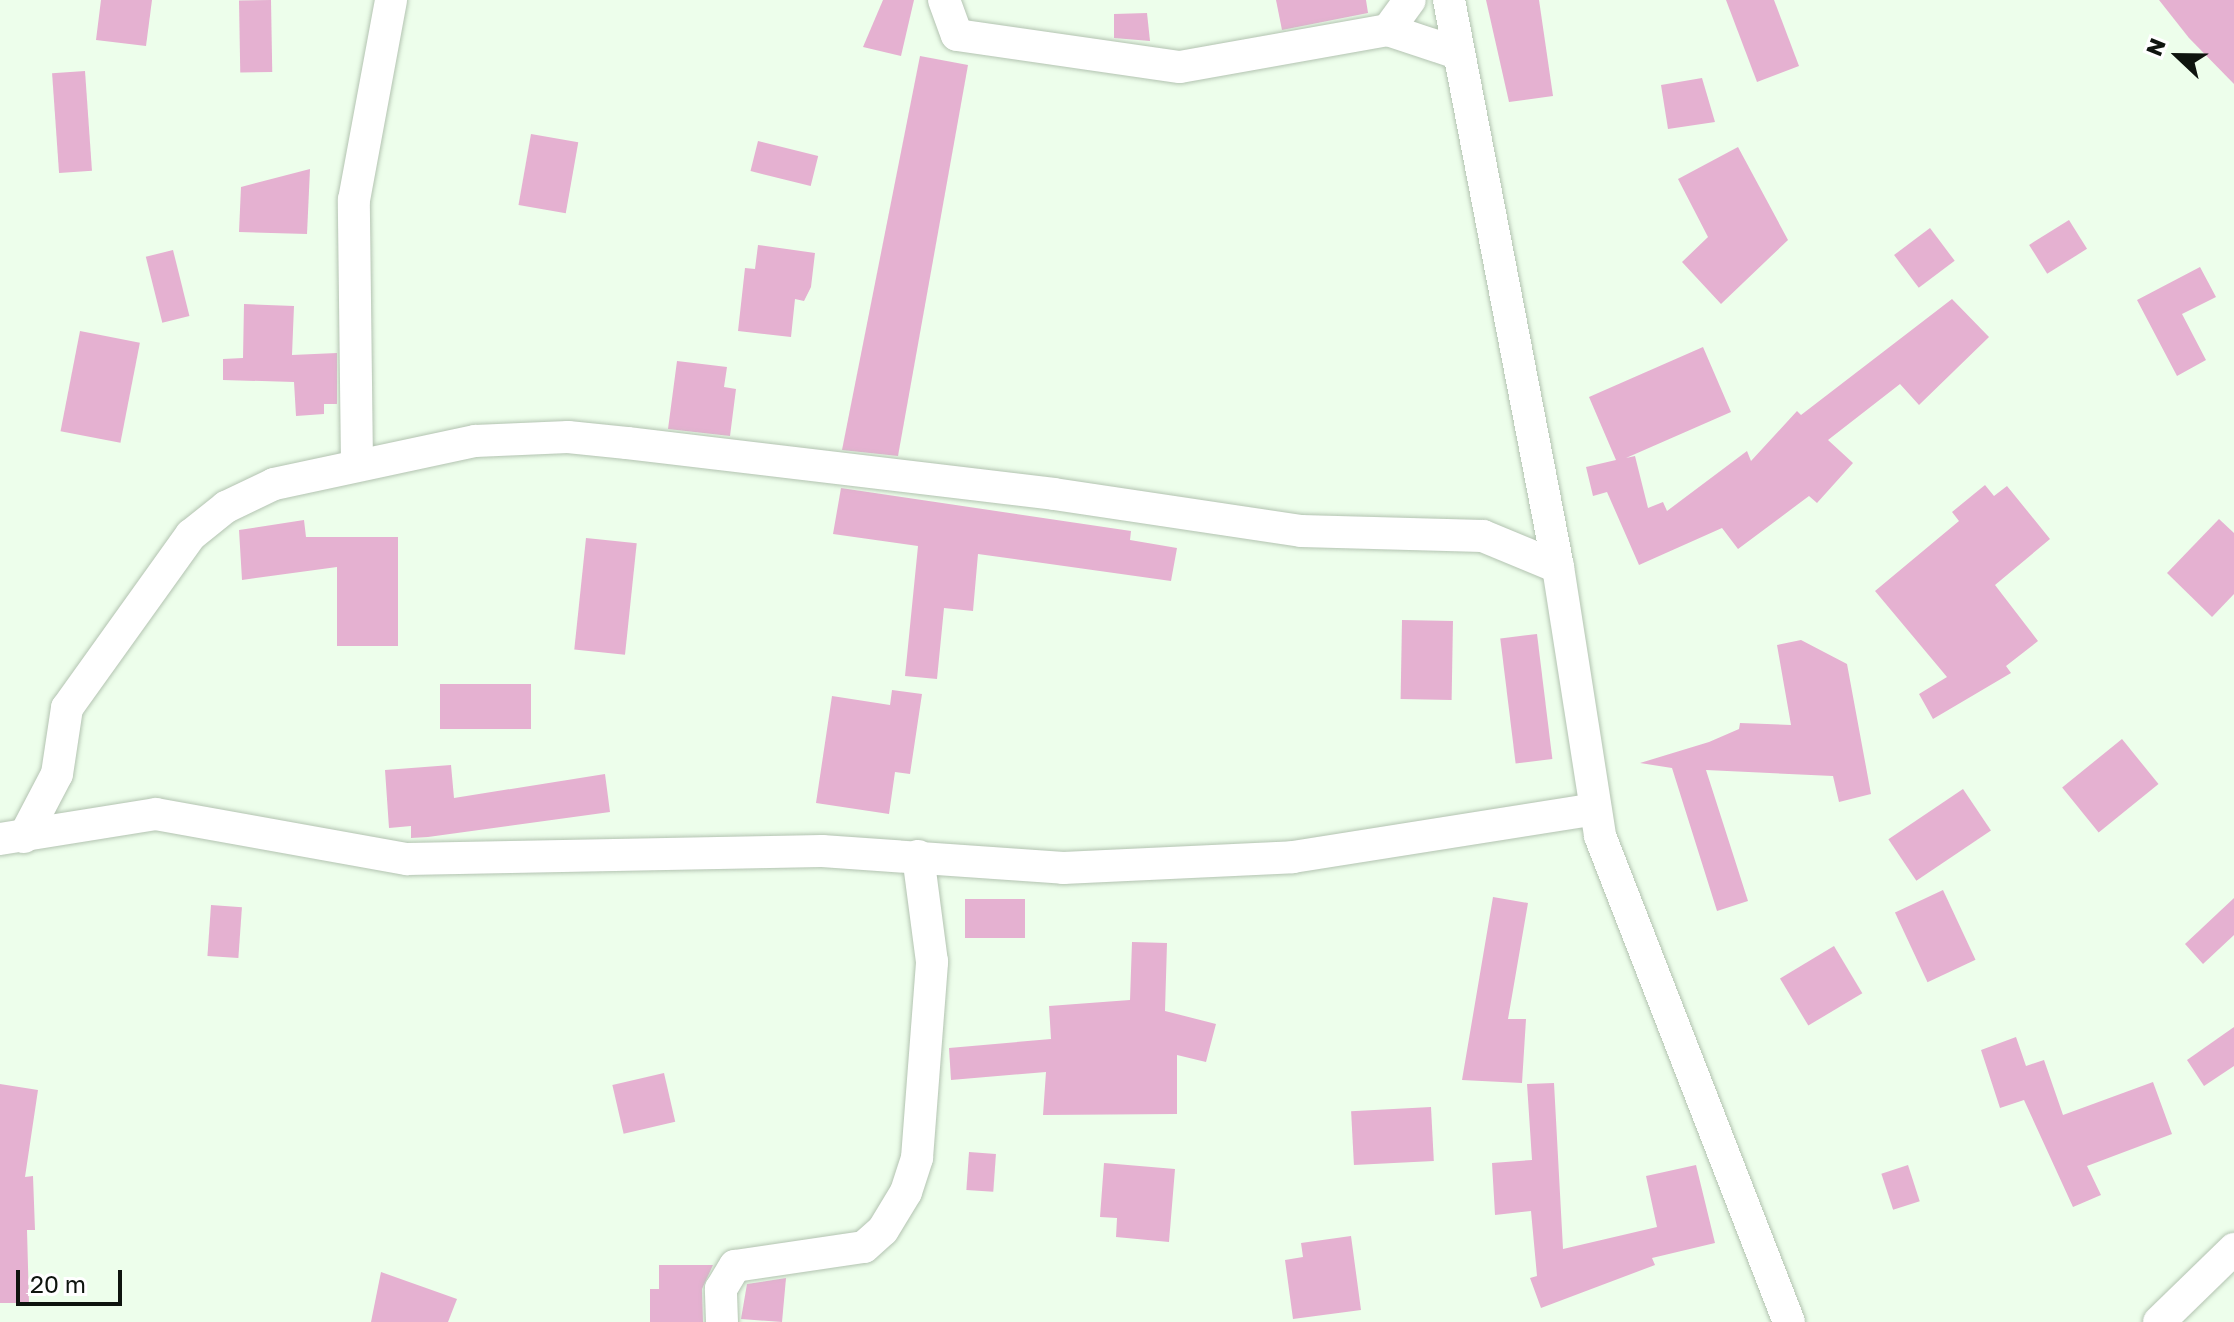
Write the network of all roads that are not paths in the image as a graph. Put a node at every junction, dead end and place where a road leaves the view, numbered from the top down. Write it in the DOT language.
graph roads {
  1 [pos="391,0"];
  2 [pos="944,0"];
  3 [pos="1410,0"];
  4 [pos="1449,0"];
  5 [pos="1388,30"];
  6 [pos="1457,53"];
  7 [pos="357,464"];
  8 [pos="1558,567"];
  9 [pos="1595,809"];
  10 [pos="12,838"];
  11 [pos="918,856"];
  12 [pos="2234,1249"];
  13 [pos="722,1322"];
  14 [pos="1789,1322"];
  15 [pos="2159,1322"];
  1 -- 7 [label="street"];
  2 -- 5 [label="street"];
  3 -- 5 [label="street"];
  4 -- 6 [label="street"];
  5 -- 6 [label="street"];
  6 -- 8 [label="street"];
  7 -- 8 [label="street"];
  7 -- 10 [label="street"];
  8 -- 9 [label="street"];
  9 -- 11 [label="street"];
  9 -- 14 [label="street"];
  10 -- 11 [label="street"];
  11 -- 13 [label="street"];
  12 -- 15 [label="street"];
}
